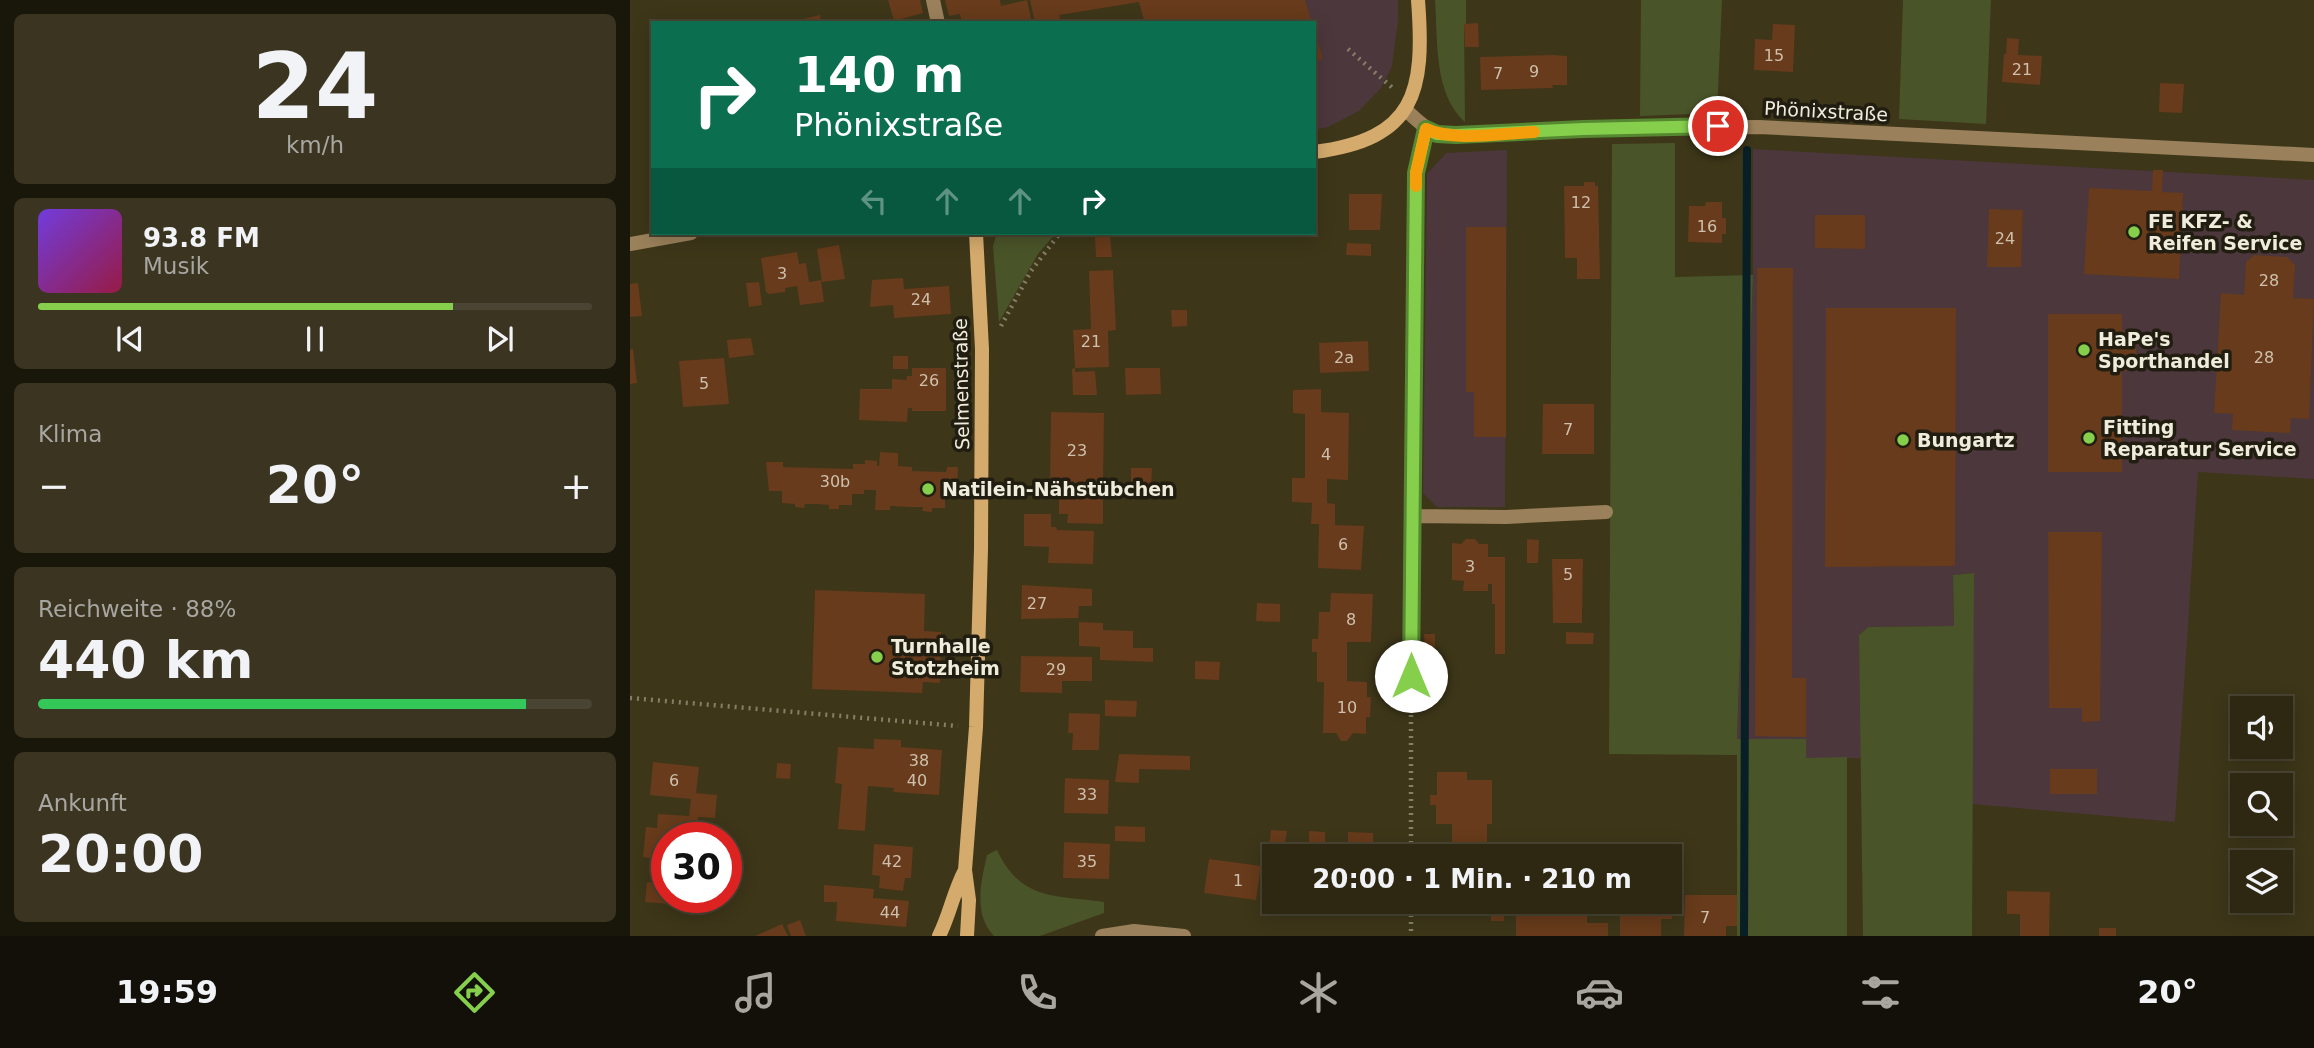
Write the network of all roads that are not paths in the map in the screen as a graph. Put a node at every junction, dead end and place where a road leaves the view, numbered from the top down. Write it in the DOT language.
graph roads {
  1 [pos="933,0"];
  2 [pos="1418,0"];
  3 [pos="938,21"];
  4 [pos="1406,110"];
  5 [pos="1426,129"];
  6 [pos="1316,152"];
  7 [pos="2314,155"];
  8 [pos="680,235"];
  9 [pos="976,235"];
  10 [pos="630,244"];
  11 [pos="1606,512"];
  12 [pos="1412,516"];
  13 [pos="1411,676"];
  14 [pos="965,870"];
  15 [pos="939,936"];
  16 [pos="967,936"];
  17 [pos="1102,936"];
  18 [pos="1184,936"];
  1 -- 3 [label="street"];
  2 -- 4 [label="main road"];
  4 -- 5 [label="street"];
  4 -- 6 [label="main road"];
  5 -- 7 [label="street, Phönixstraße"];
  5 -- 12 [label="street"];
  8 -- 10 [label="street"];
  9 -- 14 [label="main road, Selmenstraße"];
  11 -- 12 [label="street"];
  12 -- 13 [label="street"];
  14 -- 15 [label="main road, Selmenstraße"];
  14 -- 16 [label="main road, Selmenstraße"];
  17 -- 18 [label="street"];
}
